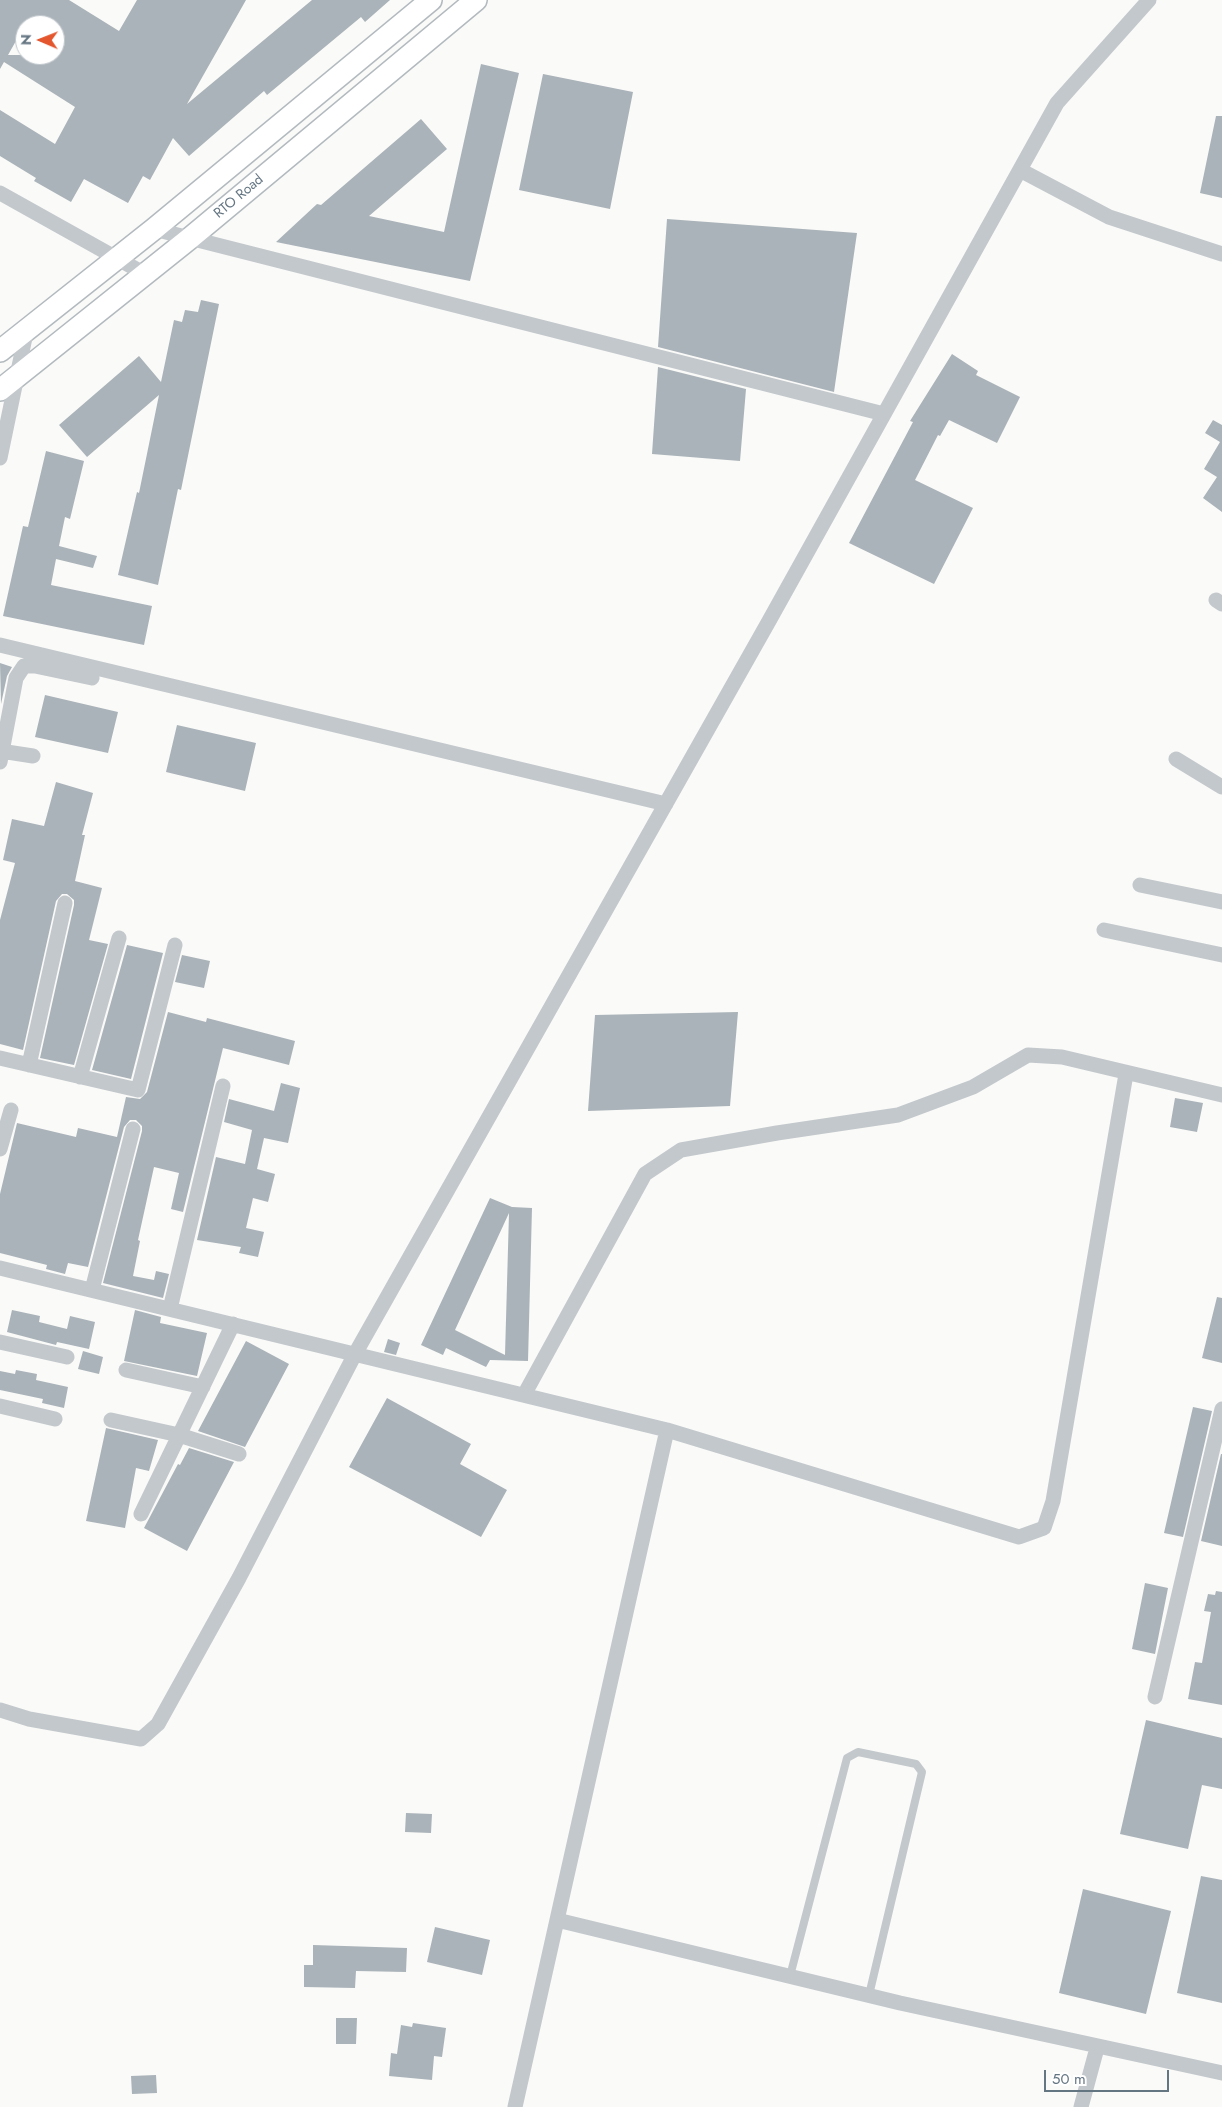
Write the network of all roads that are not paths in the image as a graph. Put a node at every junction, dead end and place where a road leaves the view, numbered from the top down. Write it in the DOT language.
graph roads {
  1 [pos="431,0"];
  2 [pos="476,0"];
  3 [pos="1149,0"];
  4 [pos="1020,170"];
  5 [pos="0,193"];
  6 [pos="154,229"];
  7 [pos="188,239"];
  8 [pos="1222,254"];
  9 [pos="118,258"];
  10 [pos="145,274"];
  11 [pos="27,328"];
  12 [pos="0,351"];
  13 [pos="17,375"];
  14 [pos="0,390"];
  15 [pos="884,414"];
  16 [pos="0,458"];
  17 [pos="0,645"];
  18 [pos="92,678"];
  19 [pos="1,755"];
  20 [pos="33,756"];
  21 [pos="1176,759"];
  22 [pos="1222,787"];
  23 [pos="666,804"];
  24 [pos="1140,885"];
  25 [pos="1222,902"];
  26 [pos="66,903"];
  27 [pos="1104,930"];
  28 [pos="119,938"];
  29 [pos="175,945"];
  30 [pos="1222,955"];
  31 [pos="0,1058"];
  32 [pos="29,1065"];
  33 [pos="1126,1074"];
  34 [pos="80,1077"];
  35 [pos="223,1086"];
  36 [pos="1222,1095"];
  37 [pos="11,1110"];
  38 [pos="133,1129"];
  39 [pos="0,1149"];
  40 [pos="0,1268"];
  41 [pos="92,1290"];
  42 [pos="170,1309"];
  43 [pos="234,1324"];
  44 [pos="0,1342"];
  45 [pos="355,1354"];
  46 [pos="67,1357"];
  47 [pos="126,1370"];
  48 [pos="203,1387"];
  49 [pos="524,1395"];
  50 [pos="0,1406"];
  51 [pos="1222,1409"];
  52 [pos="55,1419"];
  53 [pos="111,1420"];
  54 [pos="667,1430"];
  55 [pos="179,1435"];
  56 [pos="239,1454"];
  57 [pos="141,1514"];
  58 [pos="1155,1697"];
  59 [pos="0,1710"];
  60 [pos="557,1920"];
  61 [pos="790,1976"];
  62 [pos="869,1996"];
  63 [pos="1098,2048"];
  64 [pos="1222,2073"];
  65 [pos="515,2107"];
  66 [pos="1082,2107"];
  1 -- 6 [label="street"];
  2 -- 7 [label="street, RTO Road"];
  3 -- 4 [label="street"];
  4 -- 8 [label="street"];
  4 -- 15 [label="street"];
  5 -- 9 [label="street"];
  6 -- 7 [label="street"];
  6 -- 9 [label="street"];
  7 -- 10 [label="street, RTO Road"];
  7 -- 15 [label="street"];
  9 -- 10 [label="street"];
  9 -- 11 [label="street"];
  10 -- 13 [label="street, RTO Road"];
  11 -- 12 [label="street"];
  11 -- 13 [label="street"];
  13 -- 14 [label="street, RTO Road"];
  13 -- 16 [label="street"];
  15 -- 23 [label="street"];
  17 -- 23 [label="street"];
  18 -- 19 [label="street"];
  19 -- 20 [label="street"];
  21 -- 22 [label="street"];
  23 -- 45 [label="street"];
  24 -- 25 [label="street"];
  26 -- 32 [label="street"];
  27 -- 30 [label="street"];
  28 -- 34 [label="street"];
  29 -- 34 [label="street"];
  31 -- 32 [label="street"];
  32 -- 34 [label="street"];
  33 -- 36 [label="street"];
  33 -- 49 [label="street"];
  33 -- 54 [label="street"];
  35 -- 42 [label="street"];
  37 -- 39 [label="street"];
  38 -- 41 [label="street"];
  40 -- 41 [label="street"];
  41 -- 42 [label="street"];
  42 -- 43 [label="street"];
  43 -- 45 [label="street"];
  43 -- 48 [label="street"];
  44 -- 46 [label="street"];
  45 -- 49 [label="street"];
  45 -- 59 [label="street"];
  47 -- 48 [label="street"];
  48 -- 55 [label="street"];
  49 -- 54 [label="street"];
  50 -- 52 [label="street"];
  51 -- 58 [label="street"];
  53 -- 55 [label="street"];
  54 -- 60 [label="street"];
  55 -- 56 [label="street"];
  55 -- 57 [label="street"];
  60 -- 61 [label="street"];
  60 -- 65 [label="street"];
  61 -- 62 [label="street"];
  61 -- 62 [label="lane"];
  62 -- 63 [label="street"];
  63 -- 64 [label="street"];
  63 -- 66 [label="street"];
}
